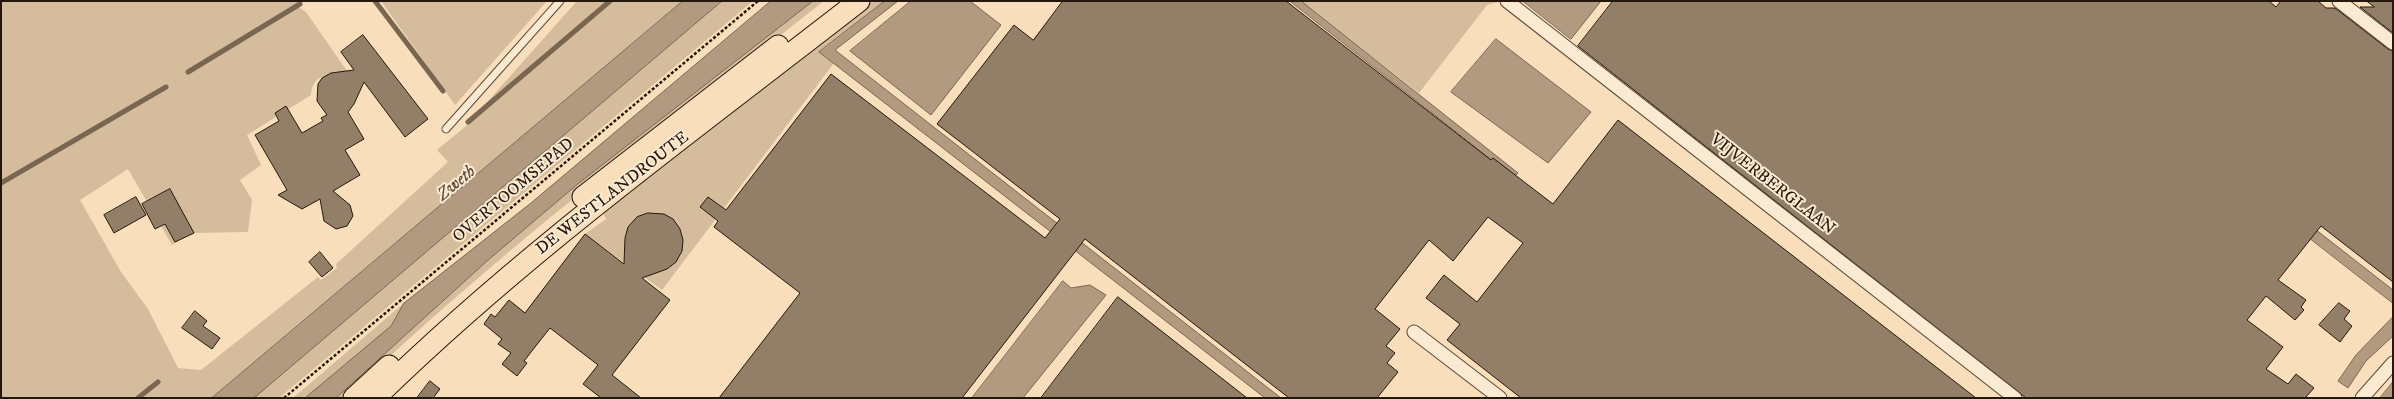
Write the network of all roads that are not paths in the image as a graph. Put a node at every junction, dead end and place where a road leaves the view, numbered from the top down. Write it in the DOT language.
graph roads {
  1 [pos="560,1"];
  2 [pos="835,1"];
  3 [pos="859,1"];
  4 [pos="1507,1"];
  5 [pos="2339,1"];
  6 [pos="2393,43"];
  7 [pos="446,129"];
  8 [pos="1414,332"];
  9 [pos="2393,363"];
  10 [pos="354,398"];
  11 [pos="376,398"];
  12 [pos="1500,398"];
  13 [pos="2015,398"];
  14 [pos="2362,398"];
  1 -- 7 [label="lane"];
  2 -- 10 [label="main road, DE WESTLANDROUTE"];
  3 -- 11 [label="main road, DE WESTLANDROUTE"];
  4 -- 13 [label="street, VIJVERBERGLAAN"];
  5 -- 6 [label="street"];
  8 -- 12 [label="street"];
  9 -- 14 [label="street"];
}
